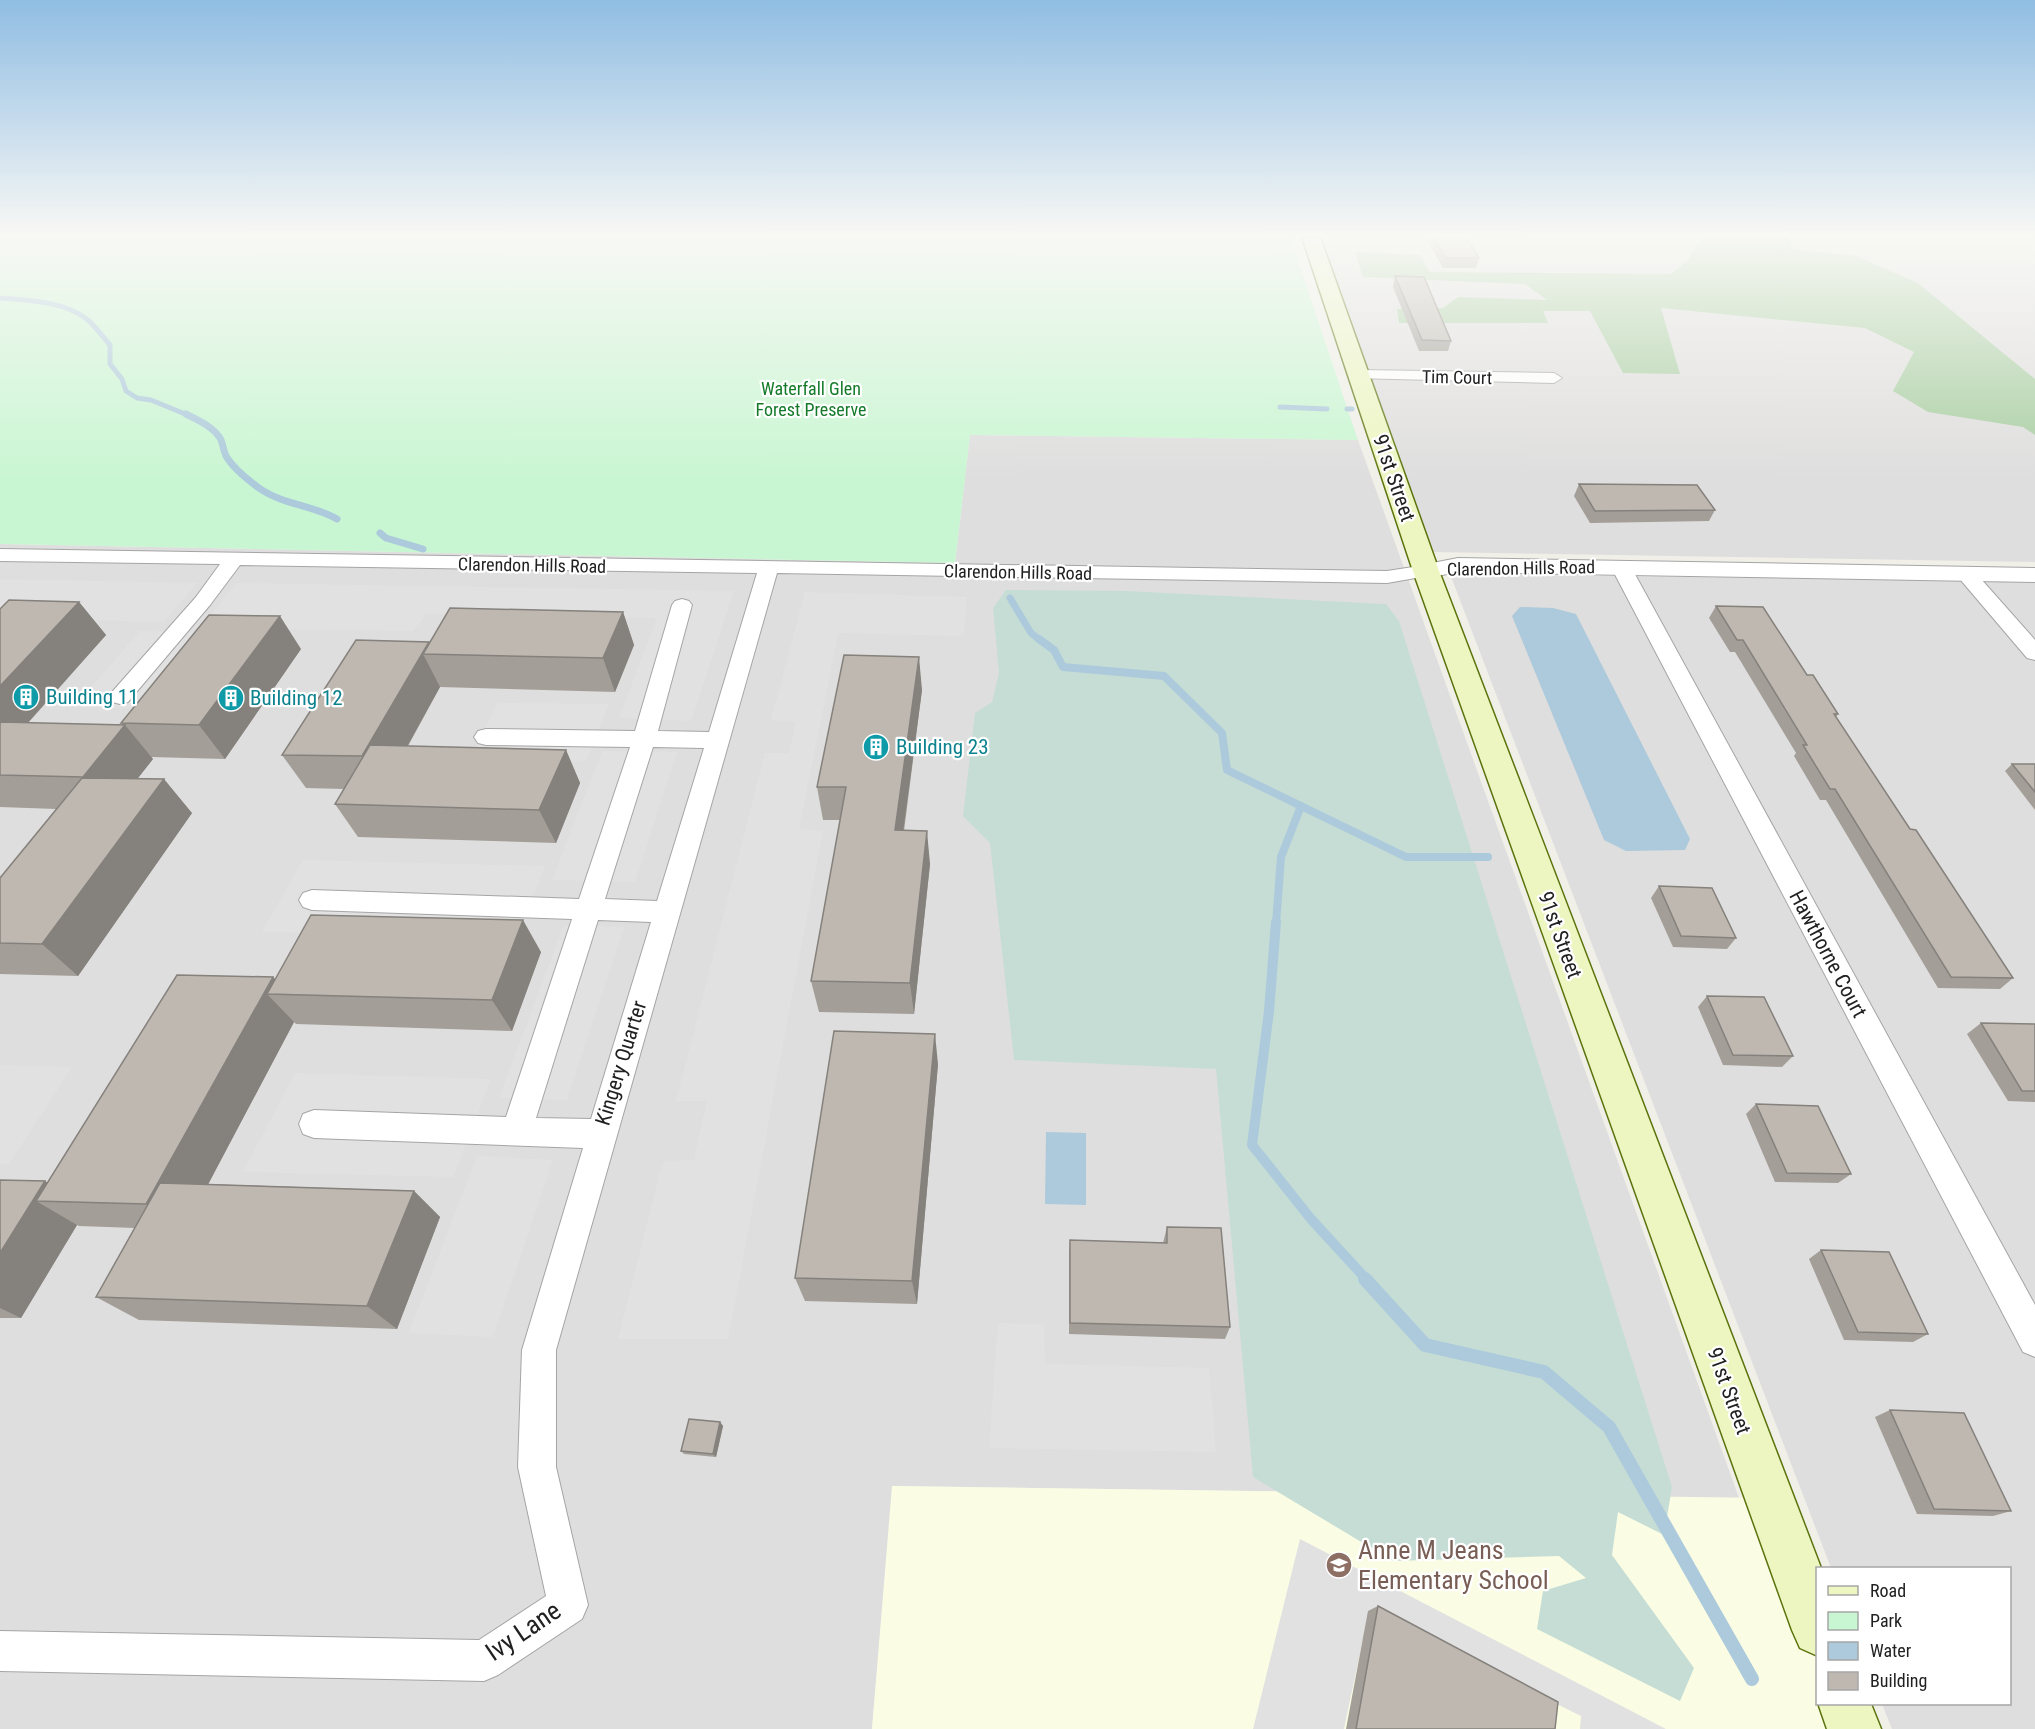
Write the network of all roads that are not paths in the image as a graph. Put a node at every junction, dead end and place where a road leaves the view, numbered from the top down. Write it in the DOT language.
graph roads {
  1 [pos="1339,318"];
  2 [pos="1359,375"];
  3 [pos="1554,378"];
  4 [pos="0,555"];
  5 [pos="234,559"];
  6 [pos="1621,567"];
  7 [pos="768,569"];
  8 [pos="1426,571"];
  9 [pos="1966,573"];
  10 [pos="2035,575"];
  11 [pos="682,605"];
  12 [pos="2035,653"];
  13 [pos="120,697"];
  14 [pos="486,737"];
  15 [pos="644,739"];
  16 [pos="718,740"];
  17 [pos="312,900"];
  18 [pos="589,910"];
  19 [pos="667,912"];
  20 [pos="314,1124"];
  21 [pos="516,1132"];
  22 [pos="601,1134"];
  23 [pos="2035,1340"];
  24 [pos="1816,1625"];
  25 [pos="0,1651"];
  26 [pos="1845,1705"];
  27 [pos="1854,1729"];
  1 -- 2 [label="main road, 91st Street"];
  2 -- 3 [label="street, Tim Court"];
  2 -- 8 [label="main road, 91st Street"];
  4 -- 5 [label="street, Clarendon Hills Road"];
  5 -- 7 [label="street, Clarendon Hills Road"];
  5 -- 13 [label="street"];
  6 -- 8 [label="street, Clarendon Hills Road"];
  6 -- 9 [label="street, Clarendon Hills Road"];
  6 -- 23 [label="street, Hawthorne Court"];
  7 -- 8 [label="street, Clarendon Hills Road"];
  7 -- 16 [label="street, Kingery Quarter"];
  8 -- 24 [label="main road, 91st Street"];
  9 -- 10 [label="street, Clarendon Hills Road"];
  9 -- 12 [label="street"];
  11 -- 15 [label="street"];
  14 -- 15 [label="street"];
  15 -- 16 [label="street"];
  15 -- 18 [label="street"];
  16 -- 19 [label="street, Kingery Quarter"];
  17 -- 18 [label="street"];
  18 -- 19 [label="street"];
  18 -- 21 [label="street"];
  19 -- 22 [label="street, Kingery Quarter"];
  20 -- 21 [label="street, Kingery Quarter"];
  21 -- 22 [label="street, Kingery Quarter"];
  22 -- 25 [label="street, Ivy Lane"];
  26 -- 27 [label="main road"];
}
